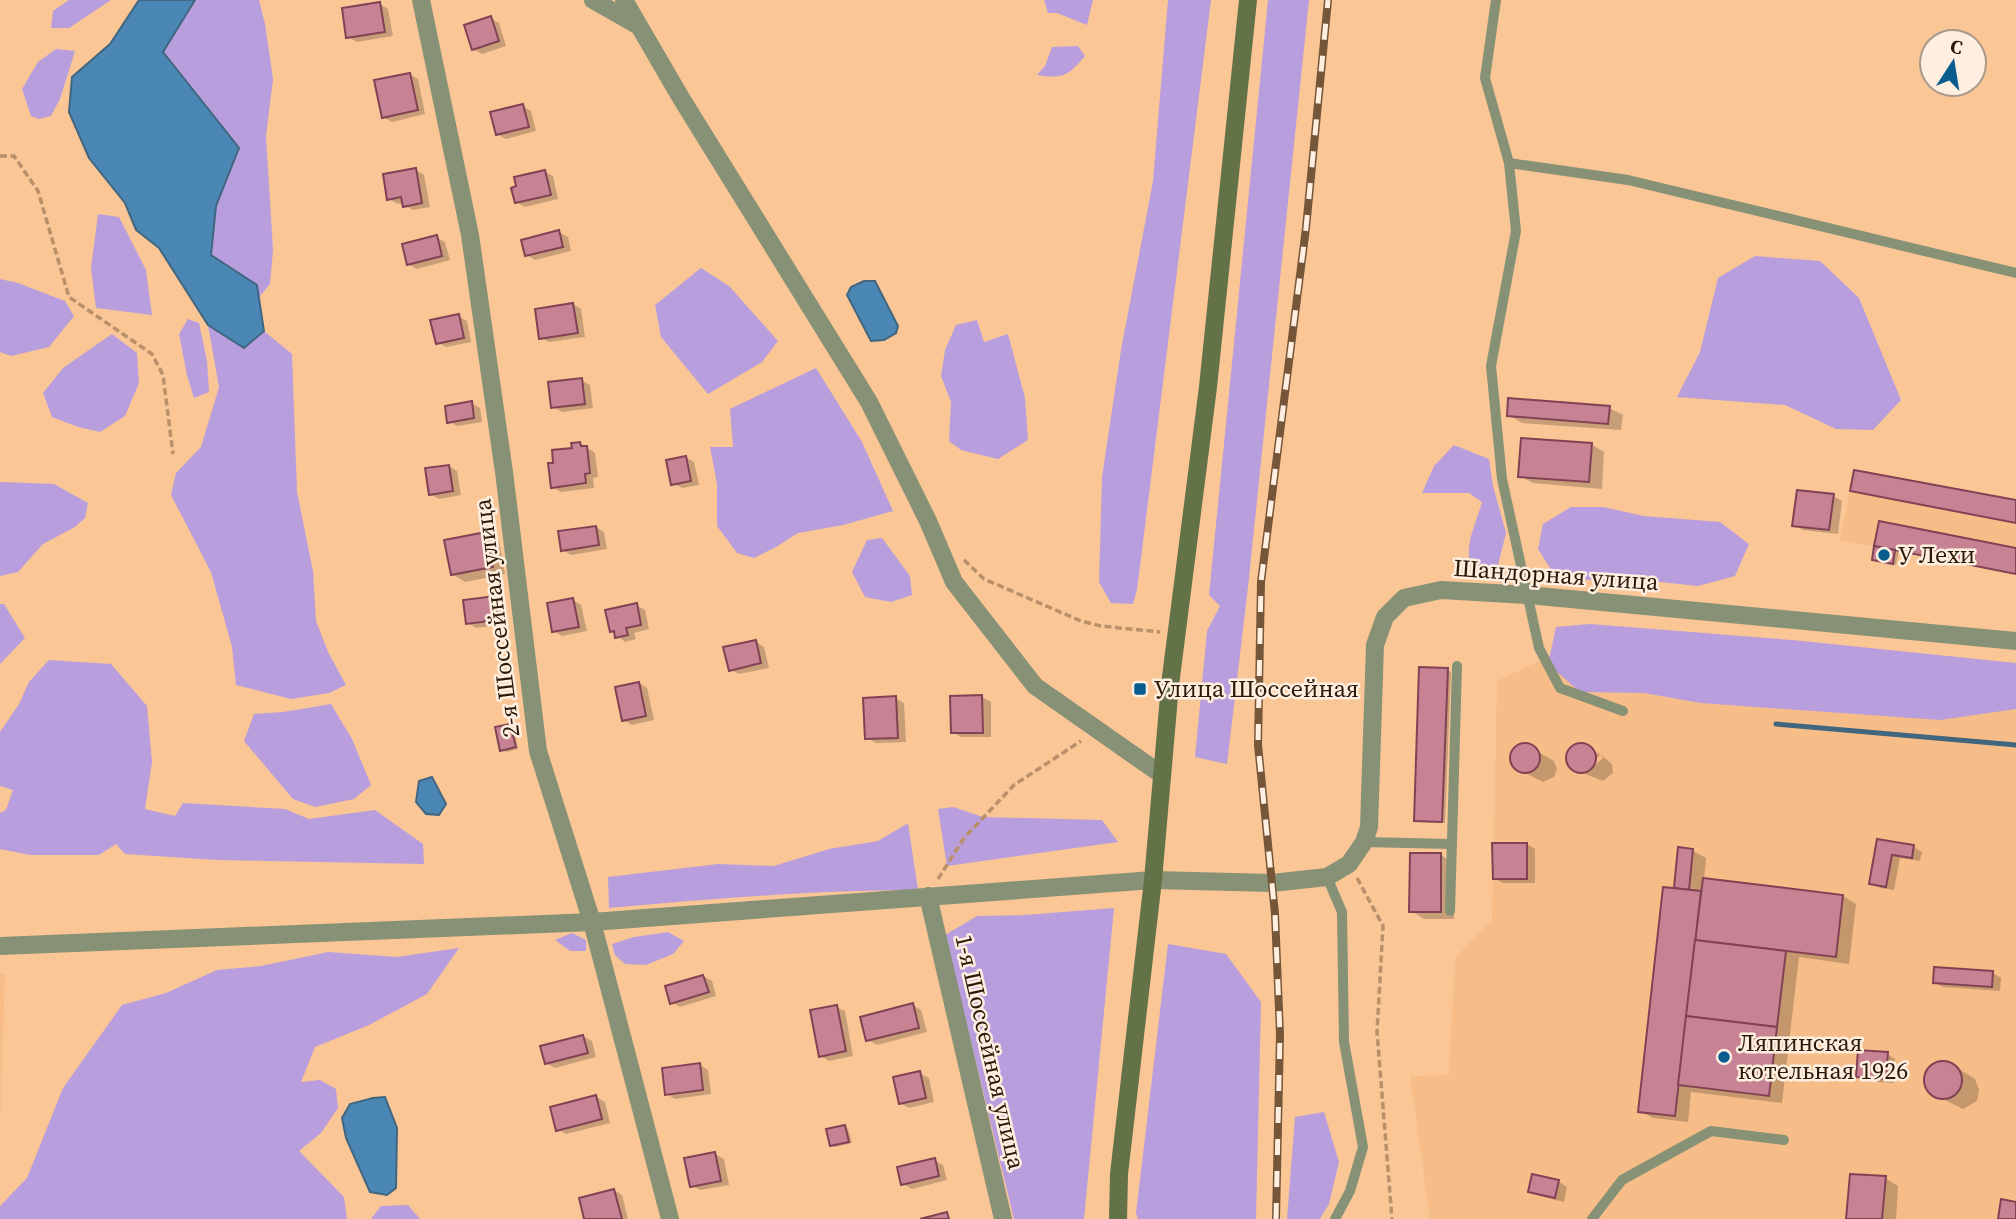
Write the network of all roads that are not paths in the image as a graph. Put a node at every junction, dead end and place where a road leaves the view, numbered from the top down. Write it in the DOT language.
graph roads {
  1 [pos="421,0"];
  2 [pos="593,0"];
  3 [pos="624,0"];
  4 [pos="1248,0"];
  5 [pos="1496,0"];
  6 [pos="640,27"];
  7 [pos="1509,163"];
  8 [pos="2016,273"];
  9 [pos="1528,595"];
  10 [pos="2016,641"];
  11 [pos="1457,666"];
  12 [pos="1623,711"];
  13 [pos="1162,775"];
  14 [pos="1364,842"];
  15 [pos="1451,844"];
  16 [pos="1327,877"];
  17 [pos="1153,880"];
  18 [pos="928,896"];
  19 [pos="1450,911"];
  20 [pos="592,922"];
  21 [pos="0,946"];
  22 [pos="1784,1140"];
  23 [pos="670,1219"];
  24 [pos="1003,1219"];
  25 [pos="1118,1219"];
  26 [pos="1335,1219"];
  27 [pos="1592,1219"];
  1 -- 20 [label="street, 2-я Шоссейная улица"];
  2 -- 6 [label="street"];
  3 -- 6 [label="street"];
  4 -- 13 [label="main road"];
  5 -- 7 [label="lane"];
  6 -- 13 [label="street"];
  7 -- 8 [label="lane"];
  7 -- 9 [label="lane"];
  9 -- 10 [label="street, Шандорная улица"];
  9 -- 12 [label="lane"];
  9 -- 14 [label="street, Шандорная улица"];
  11 -- 15 [label="lane"];
  13 -- 17 [label="main road"];
  14 -- 15 [label="lane"];
  14 -- 16 [label="street, Шандорная улица"];
  15 -- 19 [label="lane"];
  16 -- 17 [label="street, Шандорная улица"];
  16 -- 26 [label="lane"];
  17 -- 18 [label="street, Шандорная улица"];
  17 -- 25 [label="main road"];
  18 -- 20 [label="street, Шандорная улица"];
  18 -- 24 [label="street, 1-я Шоссейная улица"];
  20 -- 21 [label="street, Шандорная улица"];
  20 -- 23 [label="street, 2-я Шоссейная улица"];
  22 -- 27 [label="lane"];
}
